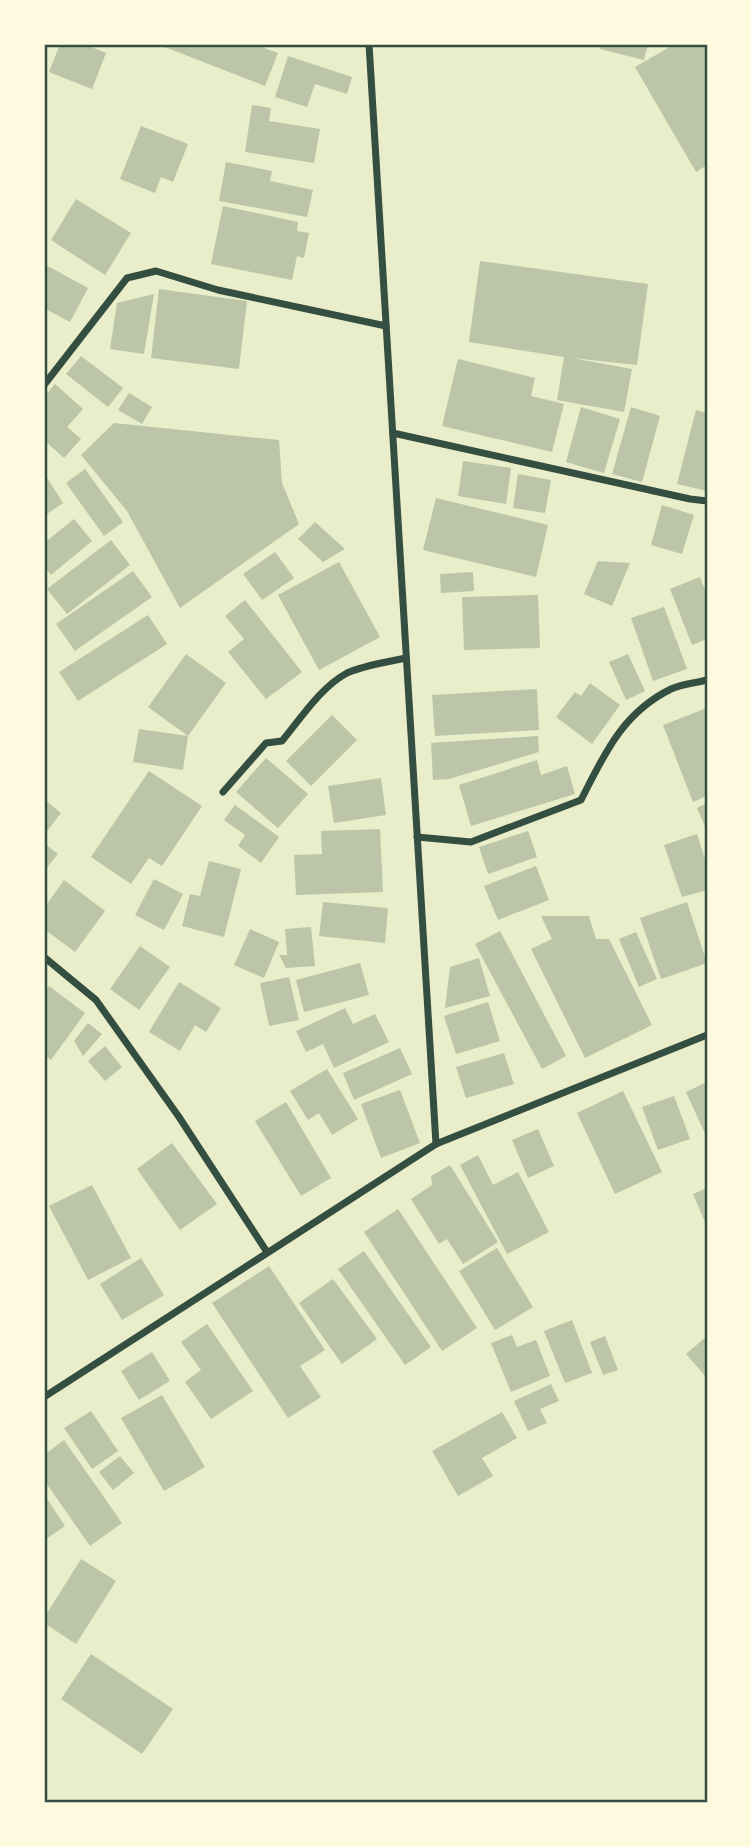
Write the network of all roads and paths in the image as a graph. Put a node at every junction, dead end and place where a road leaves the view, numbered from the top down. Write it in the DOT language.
graph roads {
  1 [pos="369,44"];
  2 [pos="386,326"];
  3 [pos="44,385"];
  4 [pos="393,433"];
  5 [pos="707,500"];
  6 [pos="406,658"];
  7 [pos="707,680"];
  8 [pos="223,792"];
  9 [pos="417,836"];
  10 [pos="44,957"];
  11 [pos="707,1035"];
  12 [pos="436,1144"];
  13 [pos="267,1252"];
  14 [pos="44,1397"];
  1 -- 2 [label="street"];
  2 -- 3 [label="street"];
  2 -- 4 [label="street"];
  4 -- 5 [label="street"];
  4 -- 6 [label="street"];
  6 -- 8 [label="street"];
  6 -- 9 [label="street"];
  7 -- 9 [label="street"];
  9 -- 12 [label="street"];
  10 -- 13 [label="street"];
  11 -- 12 [label="street"];
  12 -- 13 [label="street"];
  13 -- 14 [label="street"];
}
